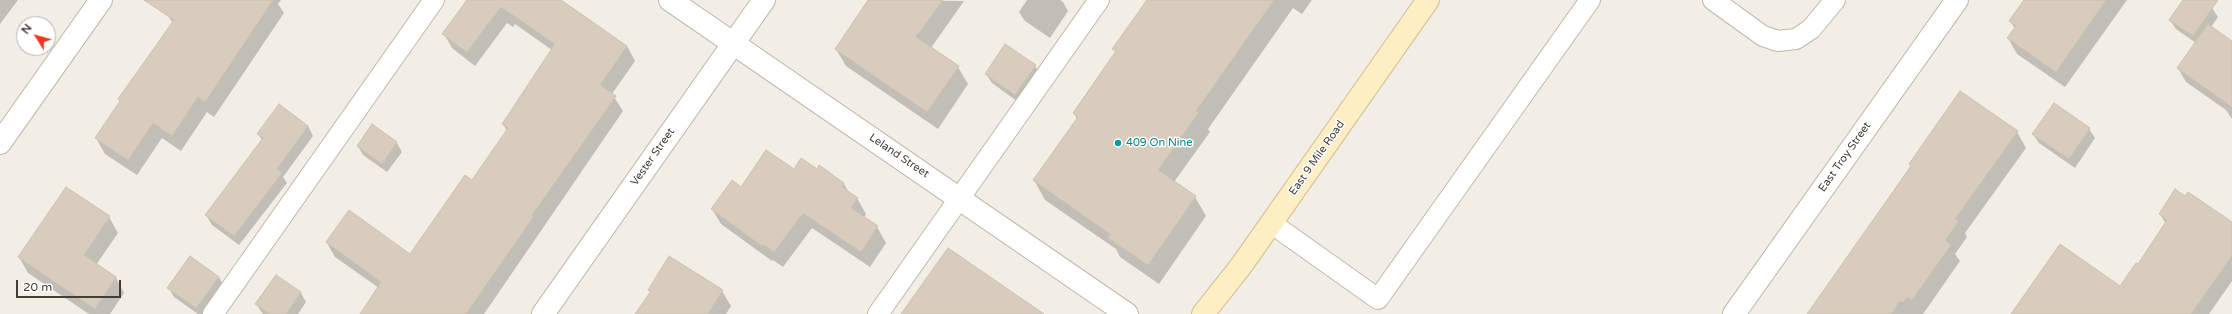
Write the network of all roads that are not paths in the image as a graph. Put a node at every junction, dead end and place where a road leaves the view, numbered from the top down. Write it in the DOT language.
graph roads {
  1 [pos="101,0"];
  2 [pos="434,0"];
  3 [pos="670,0"];
  4 [pos="764,0"];
  5 [pos="1099,0"];
  6 [pos="1428,0"];
  7 [pos="1590,0"];
  8 [pos="1713,0"];
  9 [pos="1734,0"];
  10 [pos="1835,0"];
  11 [pos="1957,0"];
  12 [pos="1740,20"];
  13 [pos="734,44"];
  14 [pos="0,143"];
  15 [pos="960,198"];
  16 [pos="1271,223"];
  17 [pos="212,314"];
  18 [pos="543,314"];
  19 [pos="878,314"];
  20 [pos="1127,314"];
  21 [pos="1203,314"];
  22 [pos="1734,314"];
  1 -- 14 [label="street"];
  2 -- 17 [label="lane"];
  3 -- 13 [label="street, Leland Street"];
  4 -- 13 [label="street, Vester Street"];
  5 -- 15 [label="lane"];
  6 -- 16 [label="main road, East 9 Mile Road"];
  7 -- 16 [label="lane"];
  8 -- 12 [label="lane"];
  9 -- 12 [label="lane"];
  10 -- 12 [label="lane"];
  11 -- 22 [label="street, East Troy Street"];
  13 -- 15 [label="street, Leland Street"];
  13 -- 18 [label="street, Vester Street"];
  15 -- 19 [label="lane"];
  15 -- 20 [label="street, Leland Street"];
  16 -- 21 [label="main road, East 9 Mile Road"];
}
